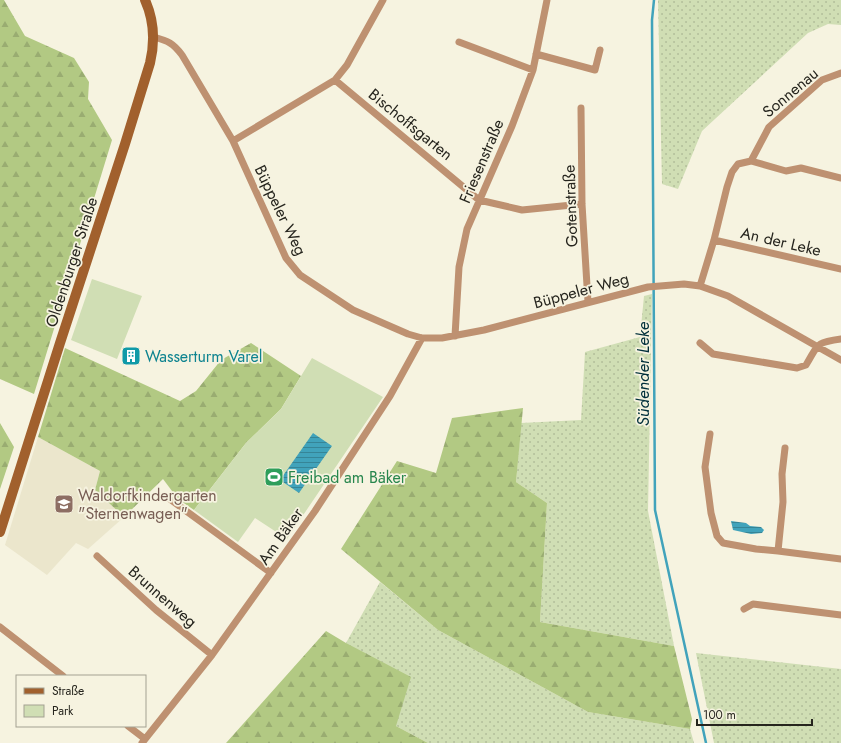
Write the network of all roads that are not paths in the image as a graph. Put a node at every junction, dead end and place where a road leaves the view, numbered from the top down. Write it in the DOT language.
graph roads {
  1 [pos="145,0"];
  2 [pos="383,0"];
  3 [pos="547,0"];
  4 [pos="154,37"];
  5 [pos="459,42"];
  6 [pos="600,50"];
  7 [pos="536,54"];
  8 [pos="533,70"];
  9 [pos="841,73"];
  10 [pos="335,80"];
  11 [pos="582,108"];
  12 [pos="233,141"];
  13 [pos="751,161"];
  14 [pos="841,178"];
  15 [pos="480,200"];
  16 [pos="582,204"];
  17 [pos="714,240"];
  18 [pos="841,269"];
  19 [pos="700,286"];
  20 [pos="588,302"];
  21 [pos="455,336"];
  22 [pos="422,338"];
  23 [pos="841,339"];
  24 [pos="700,343"];
  25 [pos="817,346"];
  26 [pos="841,360"];
  27 [pos="710,434"];
  28 [pos="785,448"];
  29 [pos="167,497"];
  30 [pos="0,532"];
  31 [pos="778,551"];
  32 [pos="97,556"];
  33 [pos="841,559"];
  34 [pos="271,573"];
  35 [pos="744,609"];
  36 [pos="841,615"];
  37 [pos="0,627"];
  38 [pos="212,655"];
  39 [pos="63,675"];
  40 [pos="129,727"];
  41 [pos="144,741"];
  1 -- 4 [label="main road, Oldenburger Straße"];
  2 -- 10 [label="street"];
  3 -- 7 [label="street, Friesenstraße"];
  4 -- 12 [label="street, Büppeler Weg"];
  4 -- 30 [label="main road, Oldenburger Straße"];
  5 -- 8 [label="street"];
  6 -- 7 [label="street"];
  7 -- 8 [label="street, Friesenstraße"];
  8 -- 15 [label="street, Friesenstraße"];
  9 -- 13 [label="street, Sonnenau"];
  10 -- 12 [label="street"];
  10 -- 15 [label="street, Bischoffsgarten"];
  11 -- 16 [label="street, Gotenstraße"];
  12 -- 22 [label="street, Büppeler Weg"];
  13 -- 14 [label="street"];
  13 -- 17 [label="street"];
  15 -- 16 [label="street, Bischoffsgarten"];
  15 -- 21 [label="street, Friesenstraße"];
  16 -- 20 [label="street, Gotenstraße"];
  17 -- 18 [label="street, An der Leke"];
  17 -- 19 [label="street"];
  19 -- 20 [label="street, Büppeler Weg"];
  19 -- 25 [label="street, Büppeler Weg"];
  20 -- 21 [label="street, Büppeler Weg"];
  21 -- 22 [label="street, Büppeler Weg"];
  22 -- 34 [label="street, Am Bäker"];
  23 -- 25 [label="street"];
  24 -- 25 [label="street"];
  25 -- 26 [label="street, Büppeler Weg"];
  27 -- 31 [label="street"];
  28 -- 31 [label="street"];
  29 -- 34 [label="street"];
  31 -- 33 [label="street"];
  32 -- 38 [label="street, Brunnenweg"];
  34 -- 38 [label="street, Am Bäker"];
  35 -- 36 [label="street"];
  37 -- 39 [label="street"];
  38 -- 41 [label="street, Am Bäker"];
  40 -- 41 [label="street, Am Bäker"];
}
